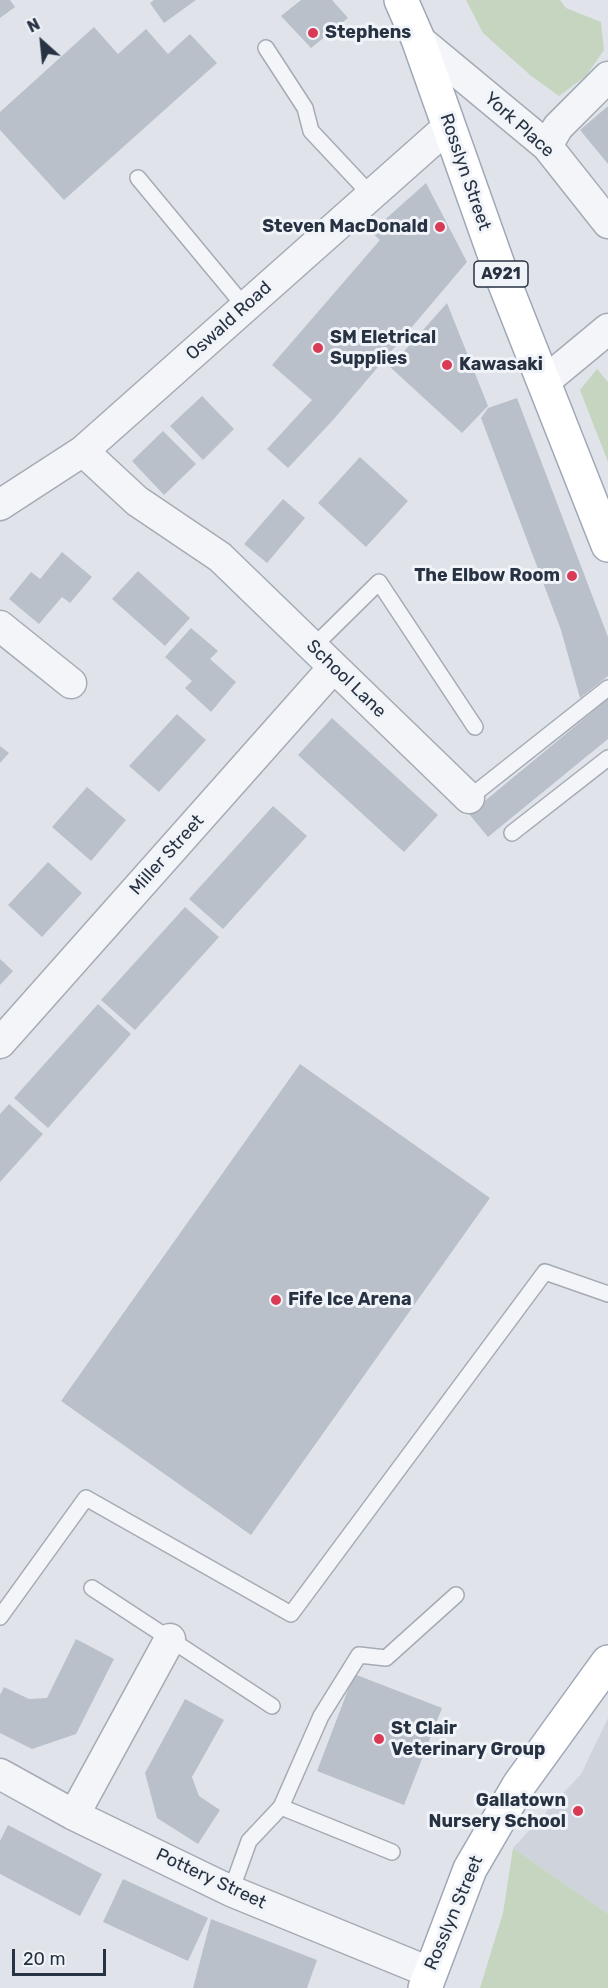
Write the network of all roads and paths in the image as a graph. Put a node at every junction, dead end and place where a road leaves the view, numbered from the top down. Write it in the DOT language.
graph roads {
  1 [pos="401,0"];
  2 [pos="417,39"];
  3 [pos="266,48"];
  4 [pos="608,77"];
  5 [pos="449,126"];
  6 [pos="547,146"];
  7 [pos="138,178"];
  8 [pos="371,195"];
  9 [pos="608,223"];
  10 [pos="244,307"];
  11 [pos="608,329"];
  12 [pos="544,382"];
  13 [pos="83,451"];
  14 [pos="0,505"];
  15 [pos="608,545"];
  16 [pos="0,626"];
  17 [pos="323,657"];
  18 [pos="71,683"];
  19 [pos="608,688"];
  20 [pos="475,727"];
  21 [pos="608,758"];
  22 [pos="469,798"];
  23 [pos="512,833"];
  24 [pos="0,1043"];
  25 [pos="608,1294"];
  26 [pos="92,1588"];
  27 [pos="456,1595"];
  28 [pos="0,1617"];
  29 [pos="170,1639"];
  30 [pos="608,1662"];
  31 [pos="272,1706"];
  32 [pos="0,1774"];
  33 [pos="281,1807"];
  34 [pos="74,1815"];
  35 [pos="392,1852"];
  36 [pos="231,1891"];
  37 [pos="427,1980"];
  1 -- 2 [label="main road, Rosslyn Street / A921"];
  2 -- 5 [label="main road, Rosslyn Street / A921"];
  2 -- 6 [label="street, York Place"];
  3 -- 8 [label="lane"];
  4 -- 6 [label="street"];
  5 -- 8 [label="street, Oswald Road"];
  5 -- 12 [label="main road, Rosslyn Street / A921"];
  6 -- 9 [label="street, York Place"];
  7 -- 10 [label="lane"];
  8 -- 10 [label="street, Oswald Road"];
  10 -- 13 [label="street, Oswald Road"];
  11 -- 12 [label="street"];
  12 -- 15 [label="main road, Rosslyn Street / A921"];
  13 -- 14 [label="street, Oswald Road"];
  13 -- 17 [label="street, School Lane"];
  16 -- 18 [label="street"];
  17 -- 20 [label="lane"];
  17 -- 22 [label="street, School Lane"];
  17 -- 24 [label="street, Miller Street"];
  19 -- 22 [label="lane, School Lane"];
  21 -- 23 [label="lane"];
  25 -- 28 [label="lane"];
  26 -- 29 [label="lane"];
  27 -- 33 [label="lane"];
  29 -- 31 [label="lane"];
  29 -- 34 [label="street"];
  30 -- 37 [label="main road, Rosslyn Street"];
  32 -- 34 [label="street, Pottery Street"];
  33 -- 35 [label="lane"];
  33 -- 36 [label="lane"];
  34 -- 36 [label="street, Pottery Street"];
  36 -- 37 [label="street, Pottery Street"];
}
